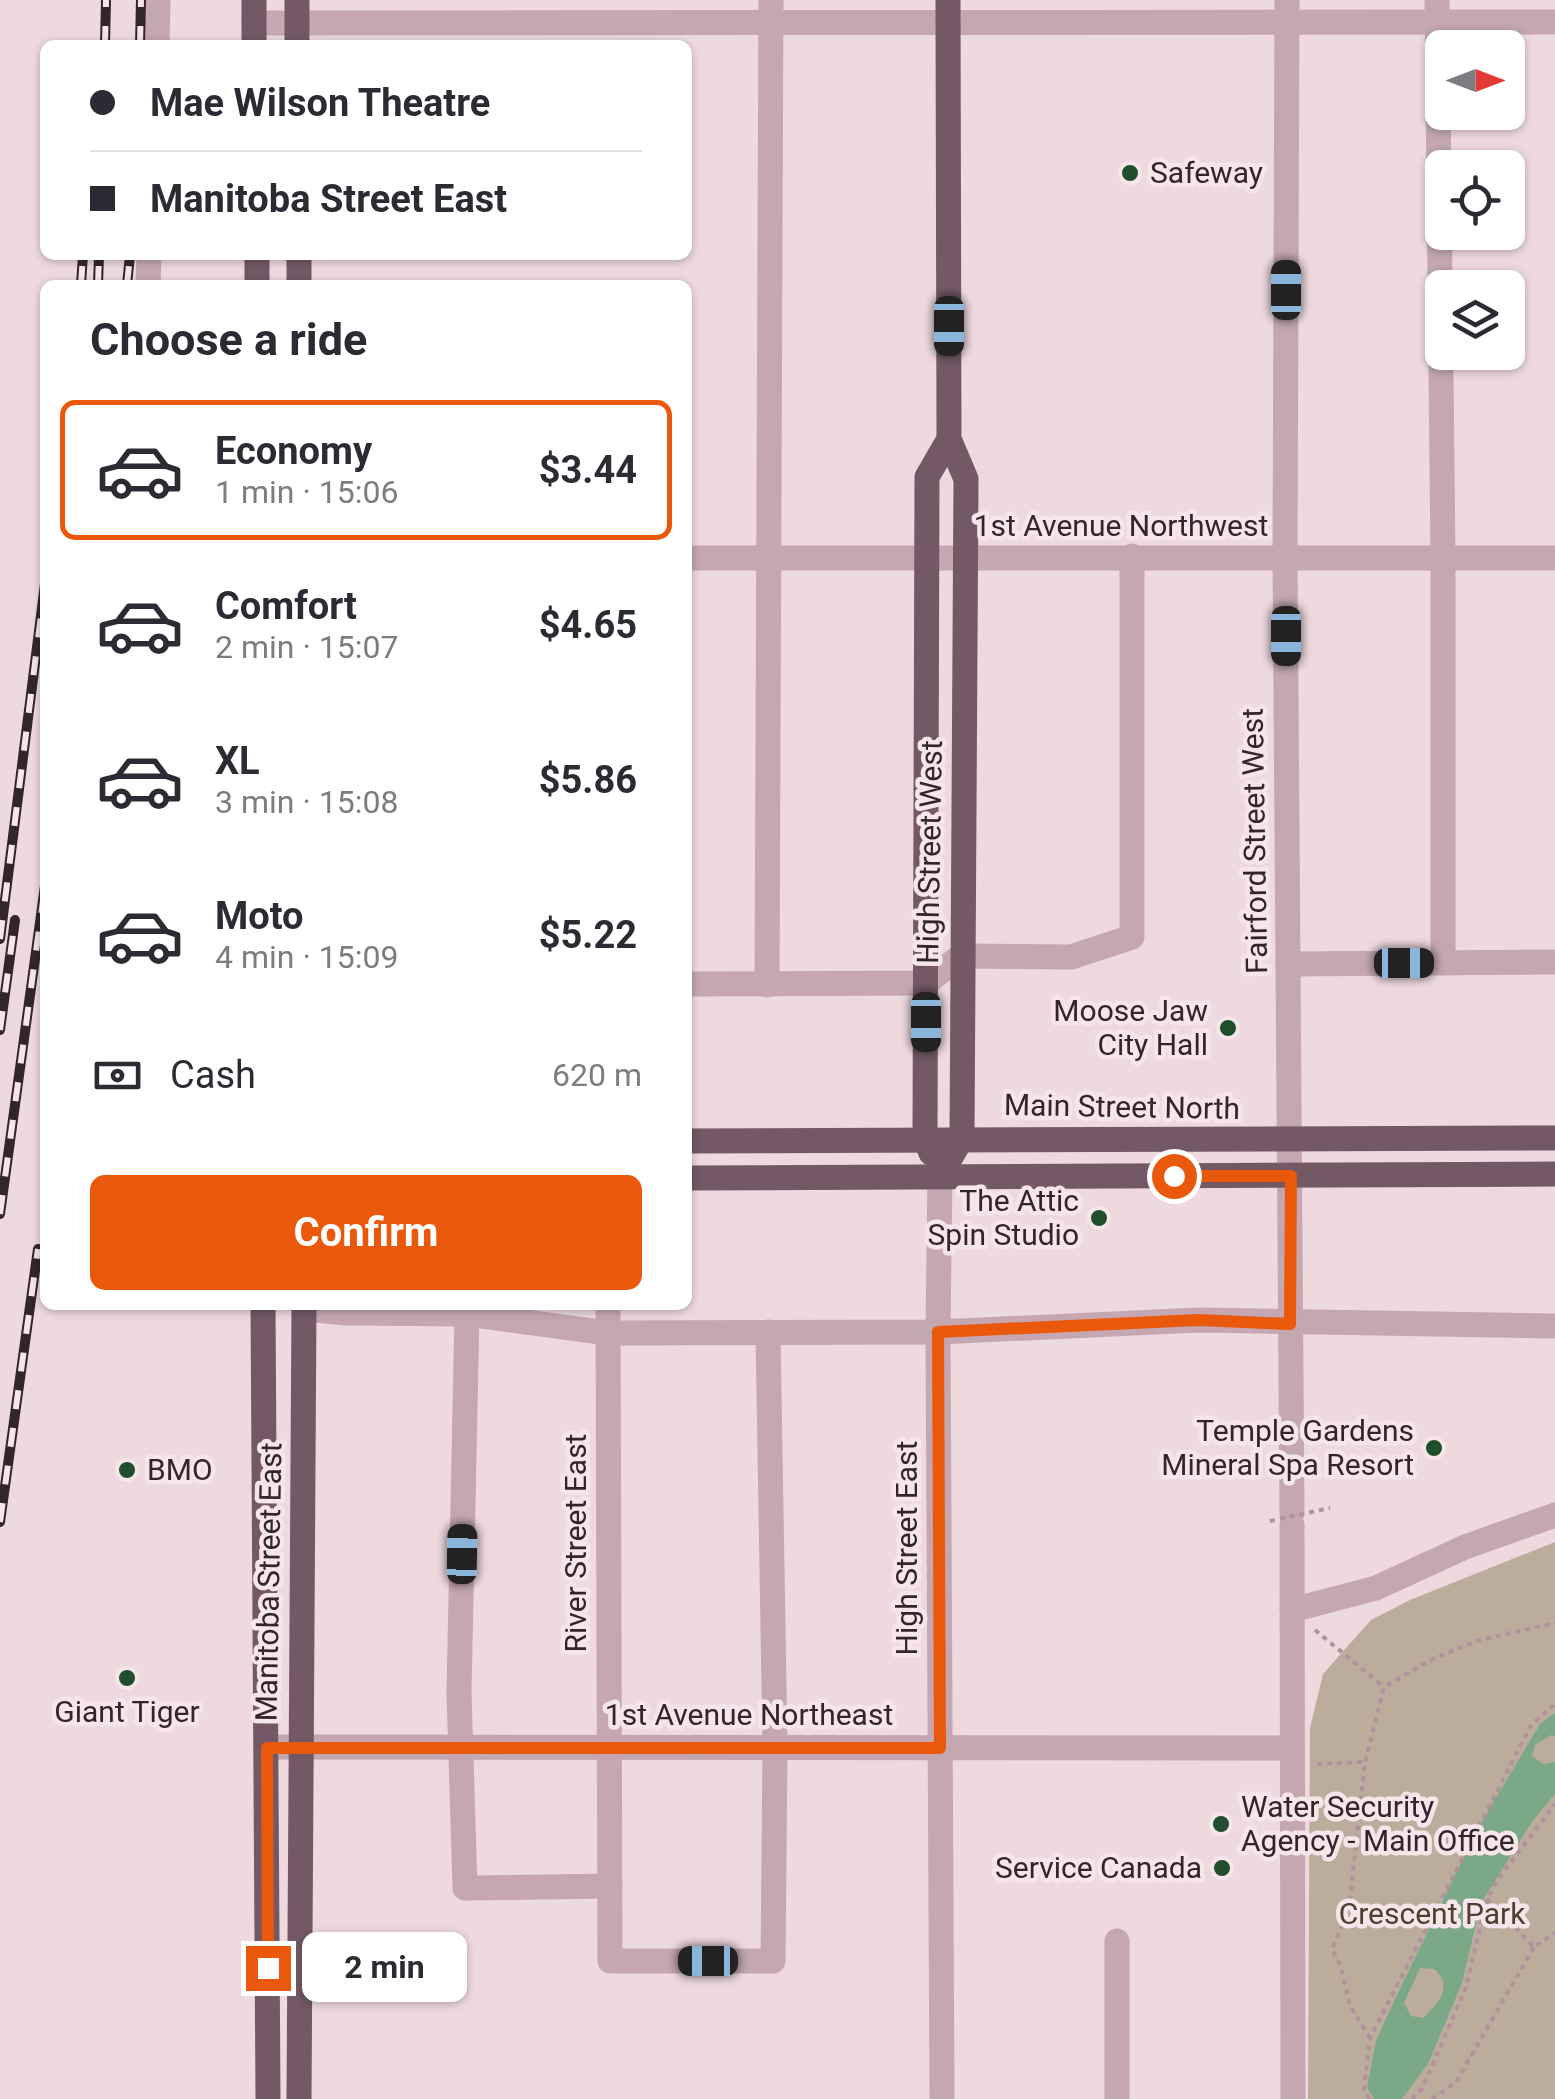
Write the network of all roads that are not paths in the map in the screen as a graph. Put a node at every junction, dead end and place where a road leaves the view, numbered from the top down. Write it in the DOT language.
graph roads {
  1 [pos="158,0"];
  2 [pos="1288,11"];
  3 [pos="1437,11"];
  4 [pos="470,12"];
  5 [pos="611,12"];
  6 [pos="771,12"];
  7 [pos="949,12"];
  8 [pos="1134,12"];
  9 [pos="1555,22"];
  10 [pos="254,23"];
  11 [pos="297,23"];
  12 [pos="158,40"];
  13 [pos="950,439"];
  14 [pos="1132,556"];
  15 [pos="692,558"];
  16 [pos="768,558"];
  17 [pos="927,558"];
  18 [pos="965,558"];
  19 [pos="1285,558"];
  20 [pos="1443,558"];
  21 [pos="1555,558"];
  22 [pos="961,956"];
  23 [pos="1555,962"];
  24 [pos="1443,963"];
  25 [pos="1288,964"];
  26 [pos="926,983"];
  27 [pos="692,984"];
  28 [pos="767,985"];
  29 [pos="925,1138"];
  30 [pos="962,1138"];
  31 [pos="1555,1138"];
  32 [pos="1291,1140"];
  33 [pos="692,1141"];
  34 [pos="1555,1174"];
  35 [pos="940,1176"];
  36 [pos="1291,1176"];
  37 [pos="692,1178"];
  38 [pos="263,1310"];
  39 [pos="304,1310"];
  40 [pos="325,1310"];
  41 [pos="608,1310"];
  42 [pos="468,1314"];
  43 [pos="1290,1324"];
  44 [pos="1555,1326"];
  45 [pos="768,1332"];
  46 [pos="938,1332"];
  47 [pos="608,1333"];
  48 [pos="1555,1515"];
  49 [pos="1292,1610"];
  50 [pos="267,1748"];
  51 [pos="300,1748"];
  52 [pos="462,1748"];
  53 [pos="610,1748"];
  54 [pos="774,1748"];
  55 [pos="940,1748"];
  56 [pos="1292,1756"];
  57 [pos="610,1886"];
  58 [pos="1117,1942"];
  59 [pos="266,2094"];
  60 [pos="299,2099"];
  61 [pos="942,2099"];
  62 [pos="1117,2099"];
  63 [pos="1293,2099"];
  1 -- 12 [label="street"];
  2 -- 3 [label="street"];
  2 -- 8 [label="street"];
  2 -- 19 [label="street, Fairford Street West"];
  3 -- 9 [label="street"];
  3 -- 20 [label="street"];
  4 -- 5 [label="street"];
  4 -- 11 [label="street"];
  5 -- 6 [label="street"];
  6 -- 7 [label="street"];
  6 -- 16 [label="street"];
  7 -- 8 [label="street"];
  7 -- 13 [label="main road, High Street West"];
  10 -- 11 [label="street"];
  13 -- 17 [label="main road, High Street West"];
  13 -- 18 [label="main road, High Street West"];
  14 -- 18 [label="street, 1st Avenue Northwest"];
  14 -- 19 [label="street, 1st Avenue Northwest"];
  14 -- 22 [label="street"];
  15 -- 16 [label="street, 1st Avenue Northwest"];
  16 -- 17 [label="street, 1st Avenue Northwest"];
  16 -- 28 [label="street"];
  17 -- 18 [label="street, 1st Avenue Northwest"];
  17 -- 26 [label="main road, High Street West"];
  18 -- 22 [label="main road, High Street West"];
  19 -- 20 [label="street, 1st Avenue Northwest"];
  19 -- 25 [label="street, Fairford Street West"];
  20 -- 21 [label="street, 1st Avenue Northwest"];
  20 -- 24 [label="street"];
  22 -- 26 [label="street"];
  22 -- 30 [label="main road, High Street West"];
  23 -- 24 [label="street"];
  24 -- 25 [label="street"];
  25 -- 32 [label="street, Fairford Street West"];
  26 -- 28 [label="street"];
  26 -- 29 [label="main road, High Street West"];
  27 -- 28 [label="street"];
  29 -- 30 [label="main road, Main Street North"];
  29 -- 33 [label="main road, Main Street North"];
  29 -- 35 [label="main road, High Street West"];
  30 -- 32 [label="main road, Main Street North"];
  30 -- 35 [label="main road"];
  31 -- 32 [label="main road, Main Street North"];
  32 -- 36 [label="street, Fairford Street West"];
  34 -- 36 [label="main road"];
  35 -- 36 [label="main road"];
  35 -- 37 [label="main road"];
  35 -- 46 [label="street, High Street East"];
  36 -- 43 [label="street, Fairford Street West"];
  38 -- 50 [label="main road, Manitoba Street East"];
  39 -- 51 [label="main road, Manitoba Street East"];
  40 -- 42 [label="street"];
  41 -- 47 [label="street, River Street East"];
  42 -- 47 [label="street"];
  42 -- 52 [label="street"];
  43 -- 44 [label="street"];
  43 -- 46 [label="street"];
  43 -- 49 [label="street, Fairford Street West"];
  45 -- 46 [label="street"];
  45 -- 47 [label="street"];
  45 -- 54 [label="street"];
  46 -- 55 [label="street, High Street East"];
  47 -- 53 [label="street, River Street East"];
  48 -- 49 [label="street"];
  49 -- 56 [label="street, Fairford Street West"];
  50 -- 51 [label="street, 1st Avenue Northeast"];
  50 -- 59 [label="main road, Manitoba Street East"];
  51 -- 52 [label="street, 1st Avenue Northeast"];
  51 -- 60 [label="main road, Manitoba Street East"];
  52 -- 53 [label="street, 1st Avenue Northeast"];
  52 -- 57 [label="street"];
  53 -- 54 [label="street, 1st Avenue Northeast"];
  53 -- 57 [label="street, River Street East"];
  54 -- 55 [label="street, 1st Avenue Northeast"];
  54 -- 57 [label="street, River Street East"];
  55 -- 56 [label="street, 1st Avenue Northeast"];
  55 -- 61 [label="street, High Street East"];
  56 -- 63 [label="street, Fairford Street West"];
  58 -- 62 [label="street"];
}
